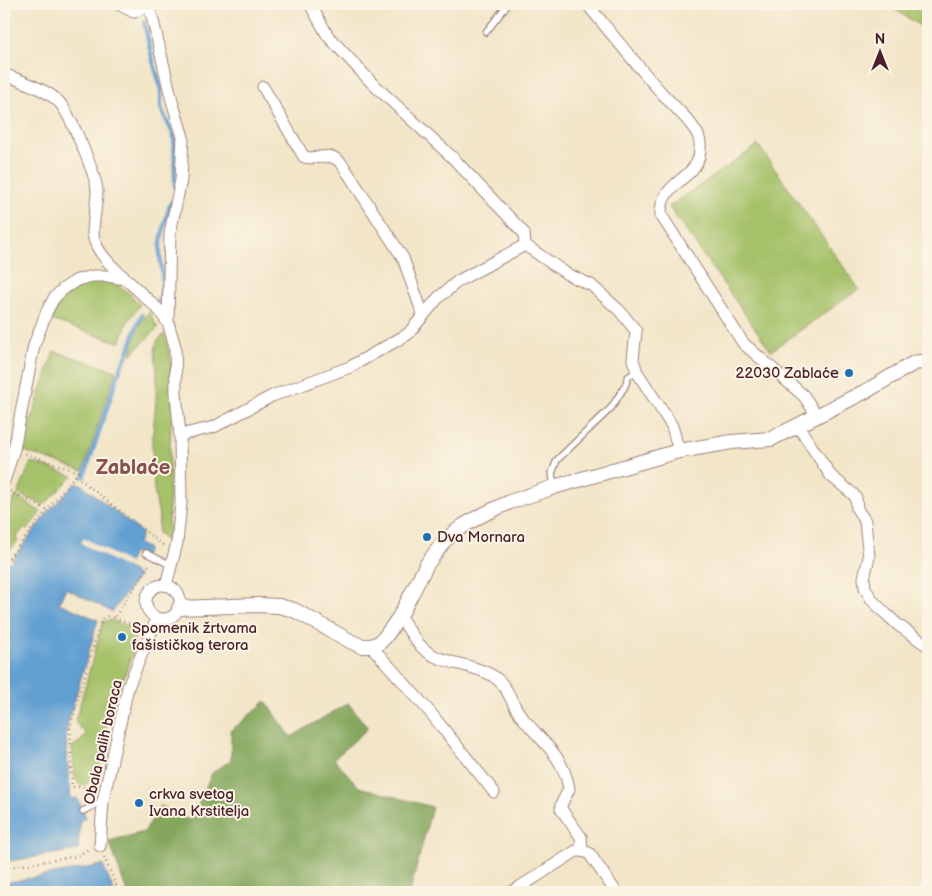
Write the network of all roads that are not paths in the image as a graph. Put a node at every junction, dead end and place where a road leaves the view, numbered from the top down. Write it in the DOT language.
graph roads {
  1 [pos="118,4"];
  2 [pos="150,4"];
  3 [pos="310,4"];
  4 [pos="508,4"];
  5 [pos="586,4"];
  6 [pos="486,32"];
  7 [pos="4,74"];
  8 [pos="263,87"];
  9 [pos="526,245"];
  10 [pos="126,279"];
  11 [pos="423,316"];
  12 [pos="168,323"];
  13 [pos="928,363"];
  14 [pos="637,372"];
  15 [pos="817,416"];
  16 [pos="798,426"];
  17 [pos="180,435"];
  18 [pos="680,451"];
  19 [pos="6,486"];
  20 [pos="554,487"];
  21 [pos="146,553"];
  22 [pos="171,566"];
  23 [pos="166,585"];
  24 [pos="178,608"];
  25 [pos="400,616"];
  26 [pos="157,618"];
  27 [pos="371,646"];
  28 [pos="928,646"];
  29 [pos="494,792"];
  30 [pos="99,803"];
  31 [pos="83,811"];
  32 [pos="97,846"];
  33 [pos="582,851"];
  34 [pos="512,892"];
  35 [pos="616,892"];
  1 -- 2 [label="street"];
  2 -- 12 [label="street"];
  3 -- 9 [label="street"];
  4 -- 6 [label="lane"];
  5 -- 15 [label="street"];
  7 -- 10 [label="street"];
  8 -- 11 [label="street"];
  9 -- 11 [label="street"];
  9 -- 14 [label="street"];
  10 -- 12 [label="street"];
  10 -- 19 [label="street"];
  11 -- 17 [label="street"];
  12 -- 17 [label="street"];
  13 -- 15 [label="street"];
  14 -- 18 [label="street"];
  14 -- 20 [label="lane"];
  15 -- 16 [label="street"];
  16 -- 18 [label="street"];
  16 -- 28 [label="street"];
  17 -- 22 [label="street"];
  18 -- 20 [label="street"];
  20 -- 25 [label="street"];
  21 -- 22 [label="lane"];
  22 -- 23 [label="street"];
  23 -- 24 [label="street"];
  23 -- 26 [label="street"];
  24 -- 26 [label="street"];
  24 -- 27 [label="street"];
  25 -- 27 [label="street"];
  25 -- 33 [label="street"];
  26 -- 30 [label="street, Obala palih boraca"];
  27 -- 29 [label="street"];
  30 -- 31 [label="lane"];
  30 -- 32 [label="street, Obala palih boraca"];
  33 -- 34 [label="street"];
  33 -- 35 [label="street"];
}
